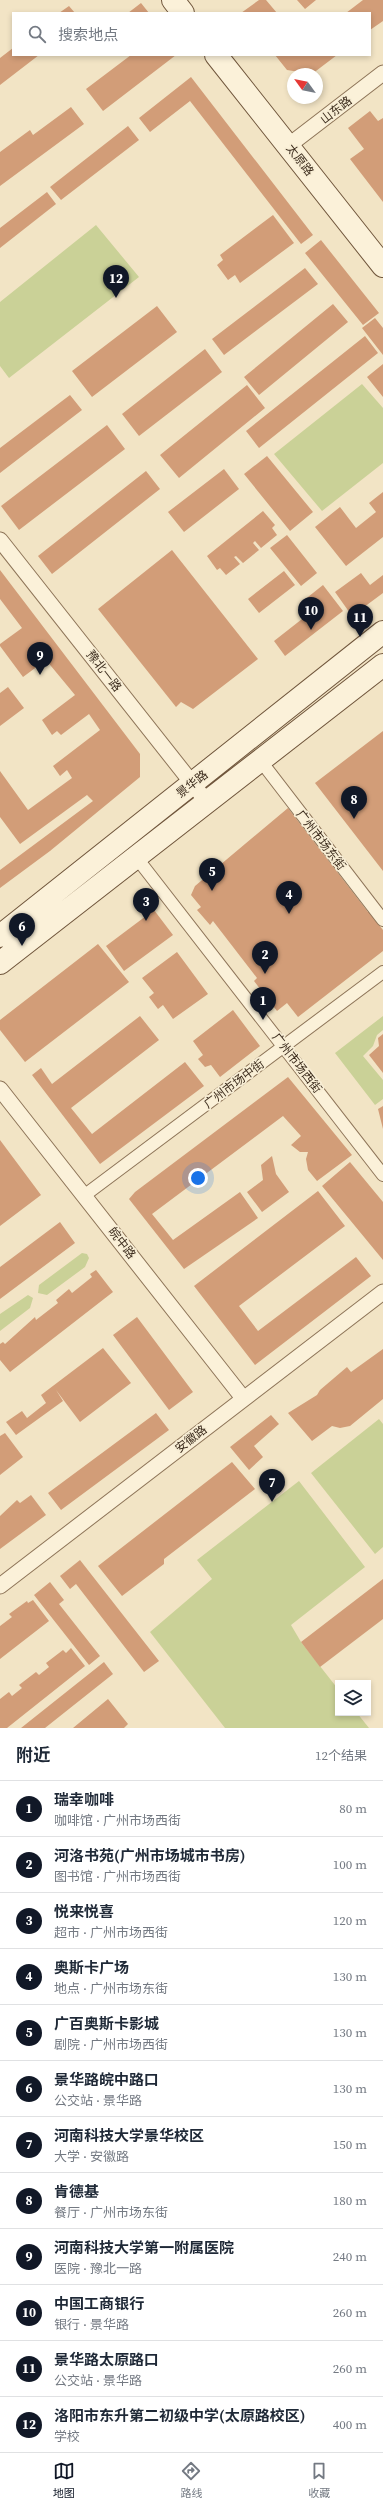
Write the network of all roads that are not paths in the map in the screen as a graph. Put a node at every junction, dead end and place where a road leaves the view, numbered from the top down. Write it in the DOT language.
graph roads {
  1 [pos="173,0"];
  2 [pos="182,12"];
  3 [pos="217,56"];
  4 [pos="383,73"];
  5 [pos="288,146"];
  6 [pos="383,266"];
  7 [pos="0,540"];
  8 [pos="383,632"];
  9 [pos="383,665"];
  10 [pos="260,760"];
  11 [pos="192,784"];
  12 [pos="208,802"];
  13 [pos="136,857"];
  14 [pos="383,920"];
  15 [pos="0,936"];
  16 [pos="0,963"];
  17 [pos="383,972"];
  18 [pos="284,1047"];
  19 [pos="0,1089"];
  20 [pos="383,1175"];
  21 [pos="85,1195"];
  22 [pos="383,1292"];
  23 [pos="243,1398"];
  24 [pos="0,1586"];
  1 -- 2 [label="main road"];
  3 -- 5 [label="main road, 太原路"];
  4 -- 5 [label="street, 山东路"];
  5 -- 6 [label="main road, 太原路"];
  7 -- 11 [label="street, 豫北一路"];
  8 -- 11 [label="main road, 景华路"];
  9 -- 10 [label="main road, 景华路"];
  10 -- 12 [label="main road, 景华路"];
  10 -- 14 [label="street, 广州市场东街"];
  11 -- 12 [label="street, 豫北一路"];
  11 -- 15 [label="main road, 景华路"];
  12 -- 13 [label="main road, 景华路"];
  13 -- 16 [label="main road, 景华路"];
  13 -- 18 [label="street, 广州市场西街"];
  17 -- 18 [label="street, 广州市场中街"];
  18 -- 20 [label="street, 广州市场西街"];
  18 -- 21 [label="street, 广州市场中街"];
  19 -- 21 [label="street, 皖中路"];
  21 -- 23 [label="street, 皖中路"];
  22 -- 23 [label="street, 安徽路"];
  23 -- 24 [label="street, 安徽路"];
}
